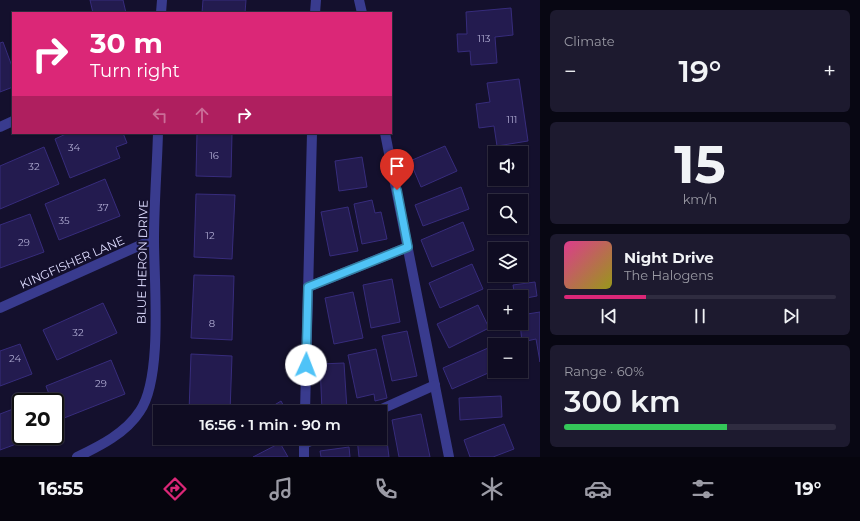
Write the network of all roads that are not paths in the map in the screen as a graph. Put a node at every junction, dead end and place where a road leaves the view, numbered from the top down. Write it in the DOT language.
graph roads {
  1 [pos="162,0"];
  2 [pos="316,0"];
  3 [pos="359,0"];
  4 [pos="161,12"];
  5 [pos="315,12"];
  6 [pos="362,12"];
  7 [pos="12,121"];
  8 [pos="0,127"];
  9 [pos="158,134"];
  10 [pos="312,134"];
  11 [pos="385,134"];
  12 [pos="154,239"];
  13 [pos="408,247"];
  14 [pos="308,287"];
  15 [pos="0,308"];
  16 [pos="435,385"];
  17 [pos="305,405"];
  18 [pos="387,407"];
  19 [pos="304,445"];
  20 [pos="77,457"];
  21 [pos="304,457"];
  22 [pos="449,457"];
  1 -- 4 [label="street"];
  2 -- 5 [label="street"];
  3 -- 6 [label="street"];
  7 -- 8 [label="street"];
  9 -- 12 [label="street, BLUE HERON DRIVE"];
  10 -- 14 [label="street"];
  11 -- 13 [label="street"];
  12 -- 15 [label="street, KINGFISHER LANE"];
  12 -- 20 [label="street, BLUE HERON DRIVE"];
  13 -- 14 [label="street"];
  13 -- 16 [label="street"];
  14 -- 17 [label="street"];
  16 -- 18 [label="street"];
  16 -- 22 [label="street"];
  19 -- 21 [label="street"];
}
